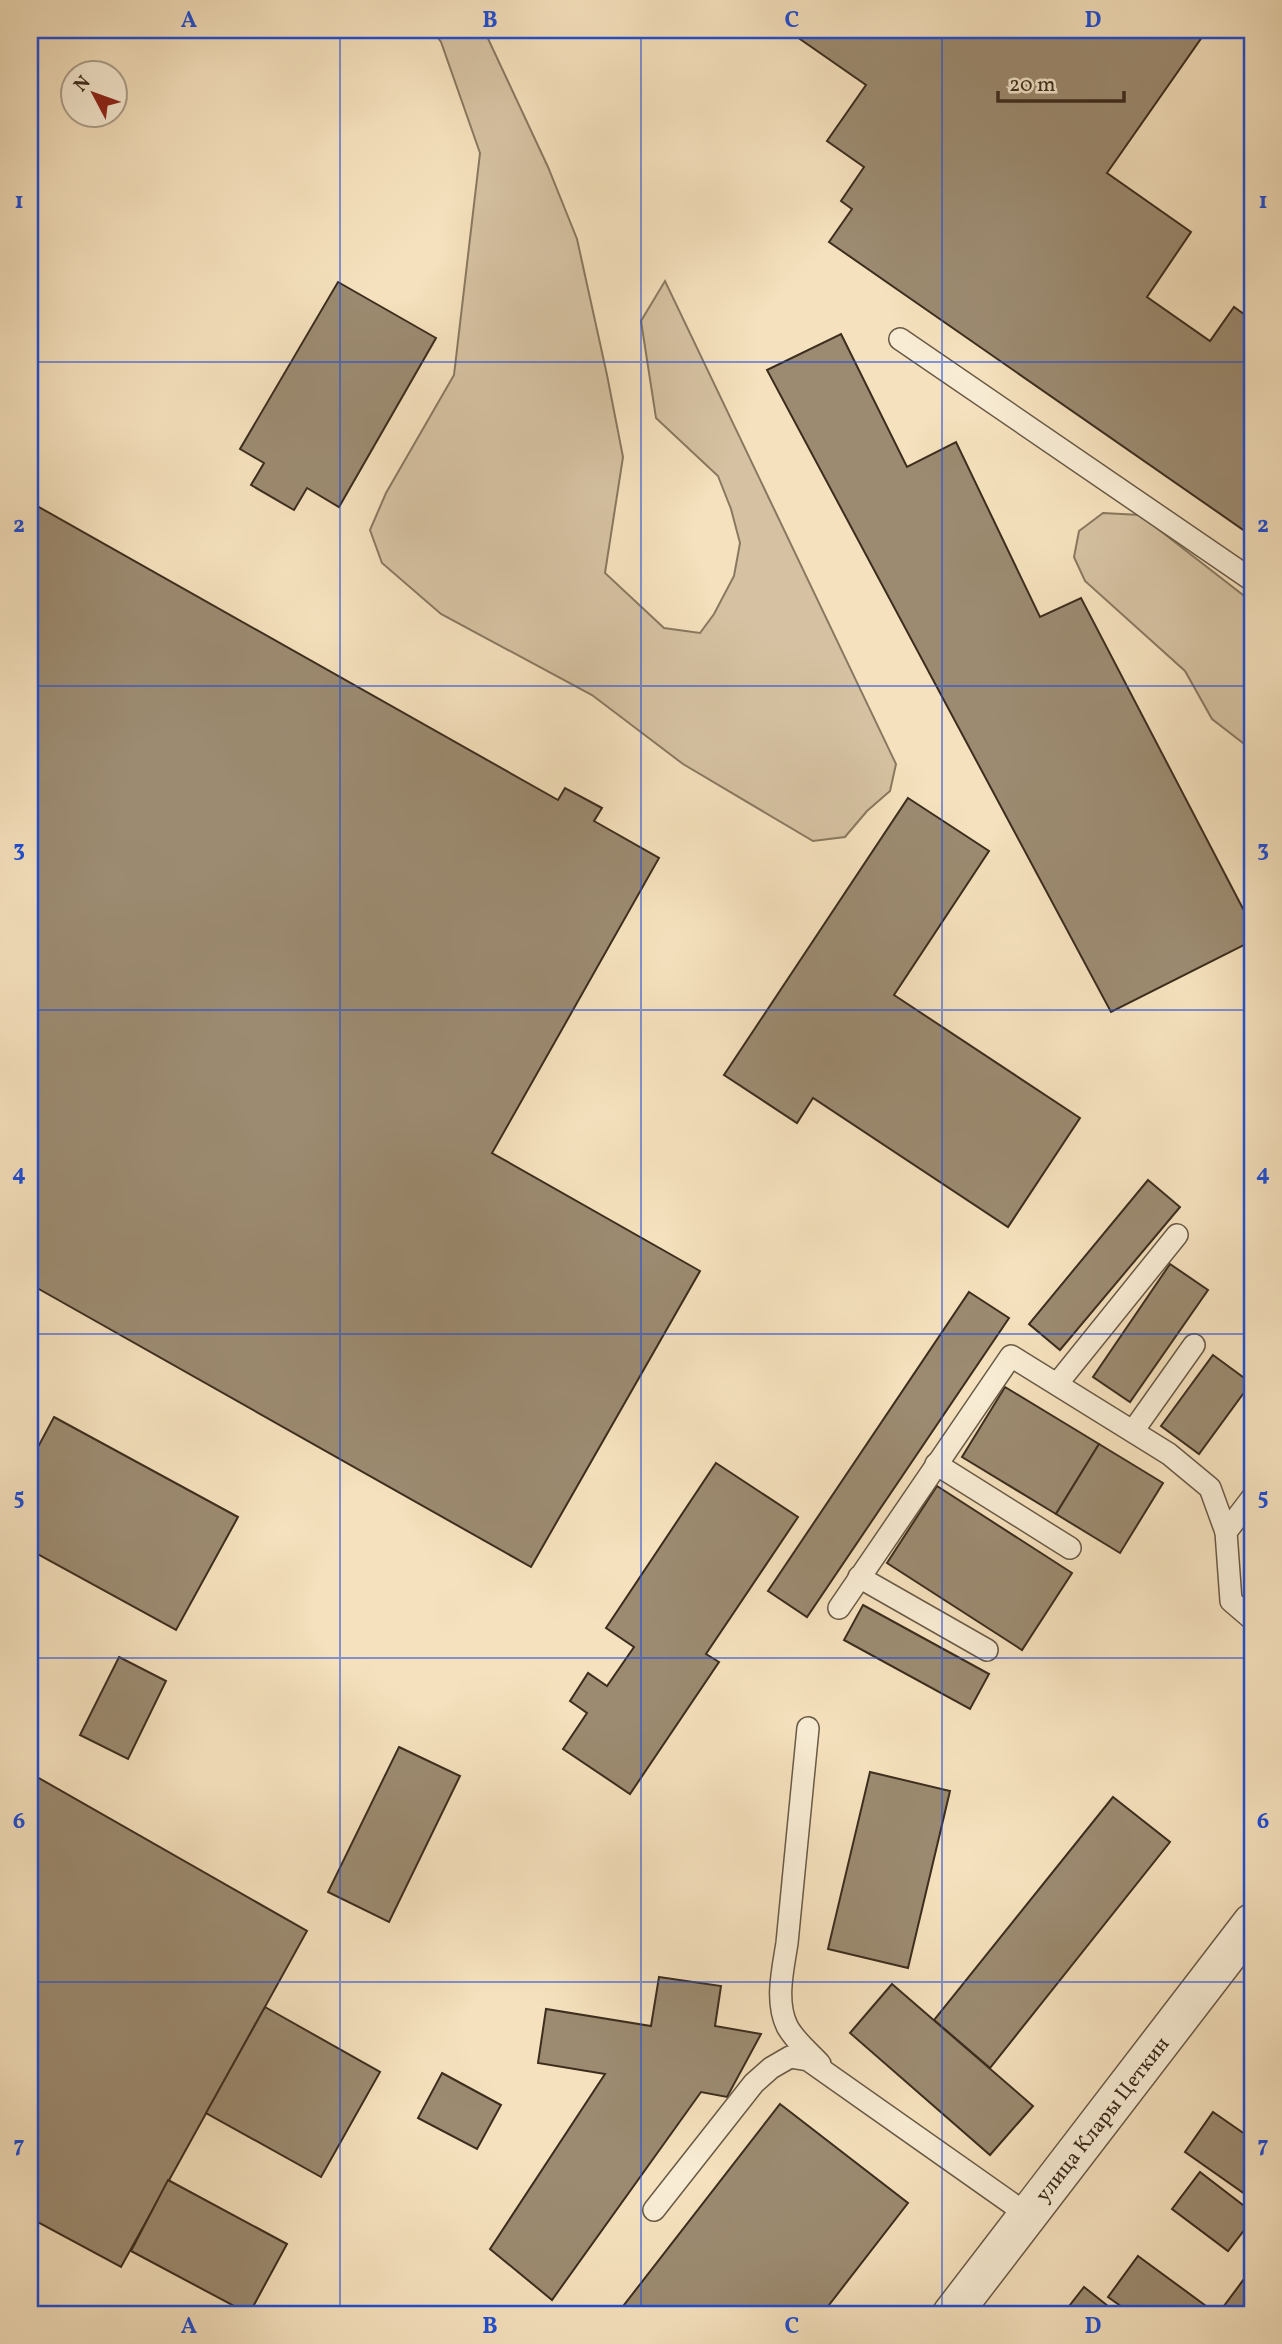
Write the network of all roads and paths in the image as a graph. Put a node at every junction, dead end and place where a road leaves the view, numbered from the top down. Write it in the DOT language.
graph roads {
  1 [pos="900,339"];
  2 [pos="1252,580"];
  3 [pos="1177,1235"];
  4 [pos="1194,1345"];
  5 [pos="1057,1384"];
  6 [pos="1133,1431"];
  7 [pos="936,1464"];
  8 [pos="1252,1498"];
  9 [pos="1226,1532"];
  10 [pos="1070,1548"];
  11 [pos="859,1577"];
  12 [pos="839,1608"];
  13 [pos="1252,1619"];
  14 [pos="987,1650"];
  15 [pos="808,1728"];
  16 [pos="1252,1923"];
  17 [pos="836,2081"];
  18 [pos="654,2210"];
  19 [pos="1028,2214"];
  20 [pos="952,2314"];
  1 -- 2 [label="lane"];
  3 -- 5 [label="lane"];
  4 -- 6 [label="lane"];
  5 -- 6 [label="lane"];
  5 -- 7 [label="lane"];
  6 -- 9 [label="lane"];
  7 -- 10 [label="lane"];
  7 -- 11 [label="lane"];
  8 -- 9 [label="lane"];
  9 -- 13 [label="lane"];
  11 -- 12 [label="lane"];
  11 -- 14 [label="lane"];
  15 -- 17 [label="lane"];
  16 -- 19 [label="street, улица Клары Цеткин"];
  17 -- 18 [label="lane"];
  17 -- 19 [label="lane"];
  19 -- 20 [label="street, улица Клары Цеткин"];
}
